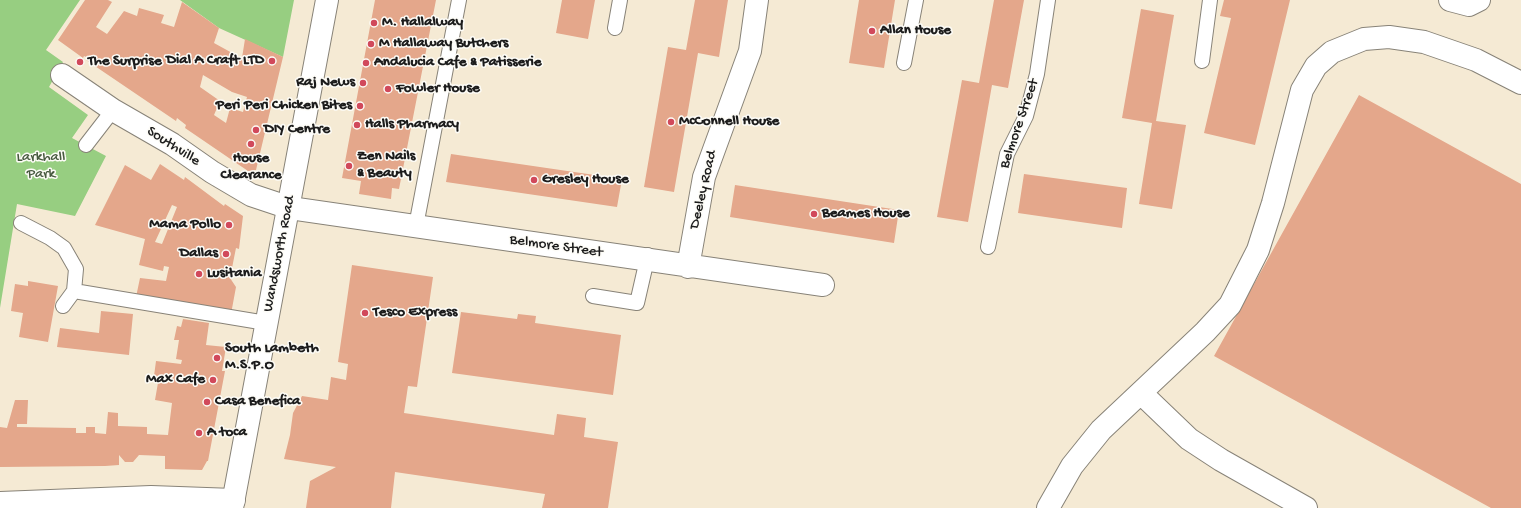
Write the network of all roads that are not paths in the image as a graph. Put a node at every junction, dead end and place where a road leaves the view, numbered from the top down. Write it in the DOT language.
graph roads {
  1 [pos="327,0"];
  2 [pos="459,0"];
  3 [pos="620,0"];
  4 [pos="757,0"];
  5 [pos="916,0"];
  6 [pos="1048,0"];
  7 [pos="1210,0"];
  8 [pos="1450,0"];
  9 [pos="1479,0"];
  10 [pos="615,28"];
  11 [pos="1202,60"];
  12 [pos="904,63"];
  13 [pos="62,75"];
  14 [pos="1521,83"];
  15 [pos="113,110"];
  16 [pos="86,145"];
  17 [pos="290,208"];
  18 [pos="21,223"];
  19 [pos="416,226"];
  20 [pos="988,247"];
  21 [pos="648,258"];
  22 [pos="688,267"];
  23 [pos="823,284"];
  24 [pos="74,291"];
  25 [pos="593,296"];
  26 [pos="64,306"];
  27 [pos="266,323"];
  28 [pos="1141,393"];
  29 [pos="0,503"];
  30 [pos="233,504"];
  31 [pos="1048,508"];
  32 [pos="1306,508"];
  1 -- 17 [label="street, Wandsworth Road"];
  2 -- 19 [label="lane"];
  3 -- 10 [label="lane"];
  4 -- 22 [label="street, Deeley Road"];
  5 -- 12 [label="lane"];
  6 -- 20 [label="lane, Belmore Street"];
  7 -- 11 [label="lane"];
  8 -- 9 [label="street"];
  13 -- 15 [label="street, Southville"];
  14 -- 28 [label="street"];
  15 -- 16 [label="lane"];
  15 -- 17 [label="street, Southville"];
  17 -- 19 [label="street, Belmore Street"];
  17 -- 27 [label="street, Wandsworth Road"];
  18 -- 24 [label="lane"];
  19 -- 21 [label="street, Belmore Street"];
  21 -- 22 [label="street, Belmore Street"];
  21 -- 25 [label="lane"];
  22 -- 23 [label="street, Belmore Street"];
  24 -- 26 [label="lane"];
  24 -- 27 [label="lane"];
  27 -- 30 [label="street, Wandsworth Road"];
  28 -- 31 [label="street"];
  28 -- 32 [label="street"];
  29 -- 30 [label="street"];
}
